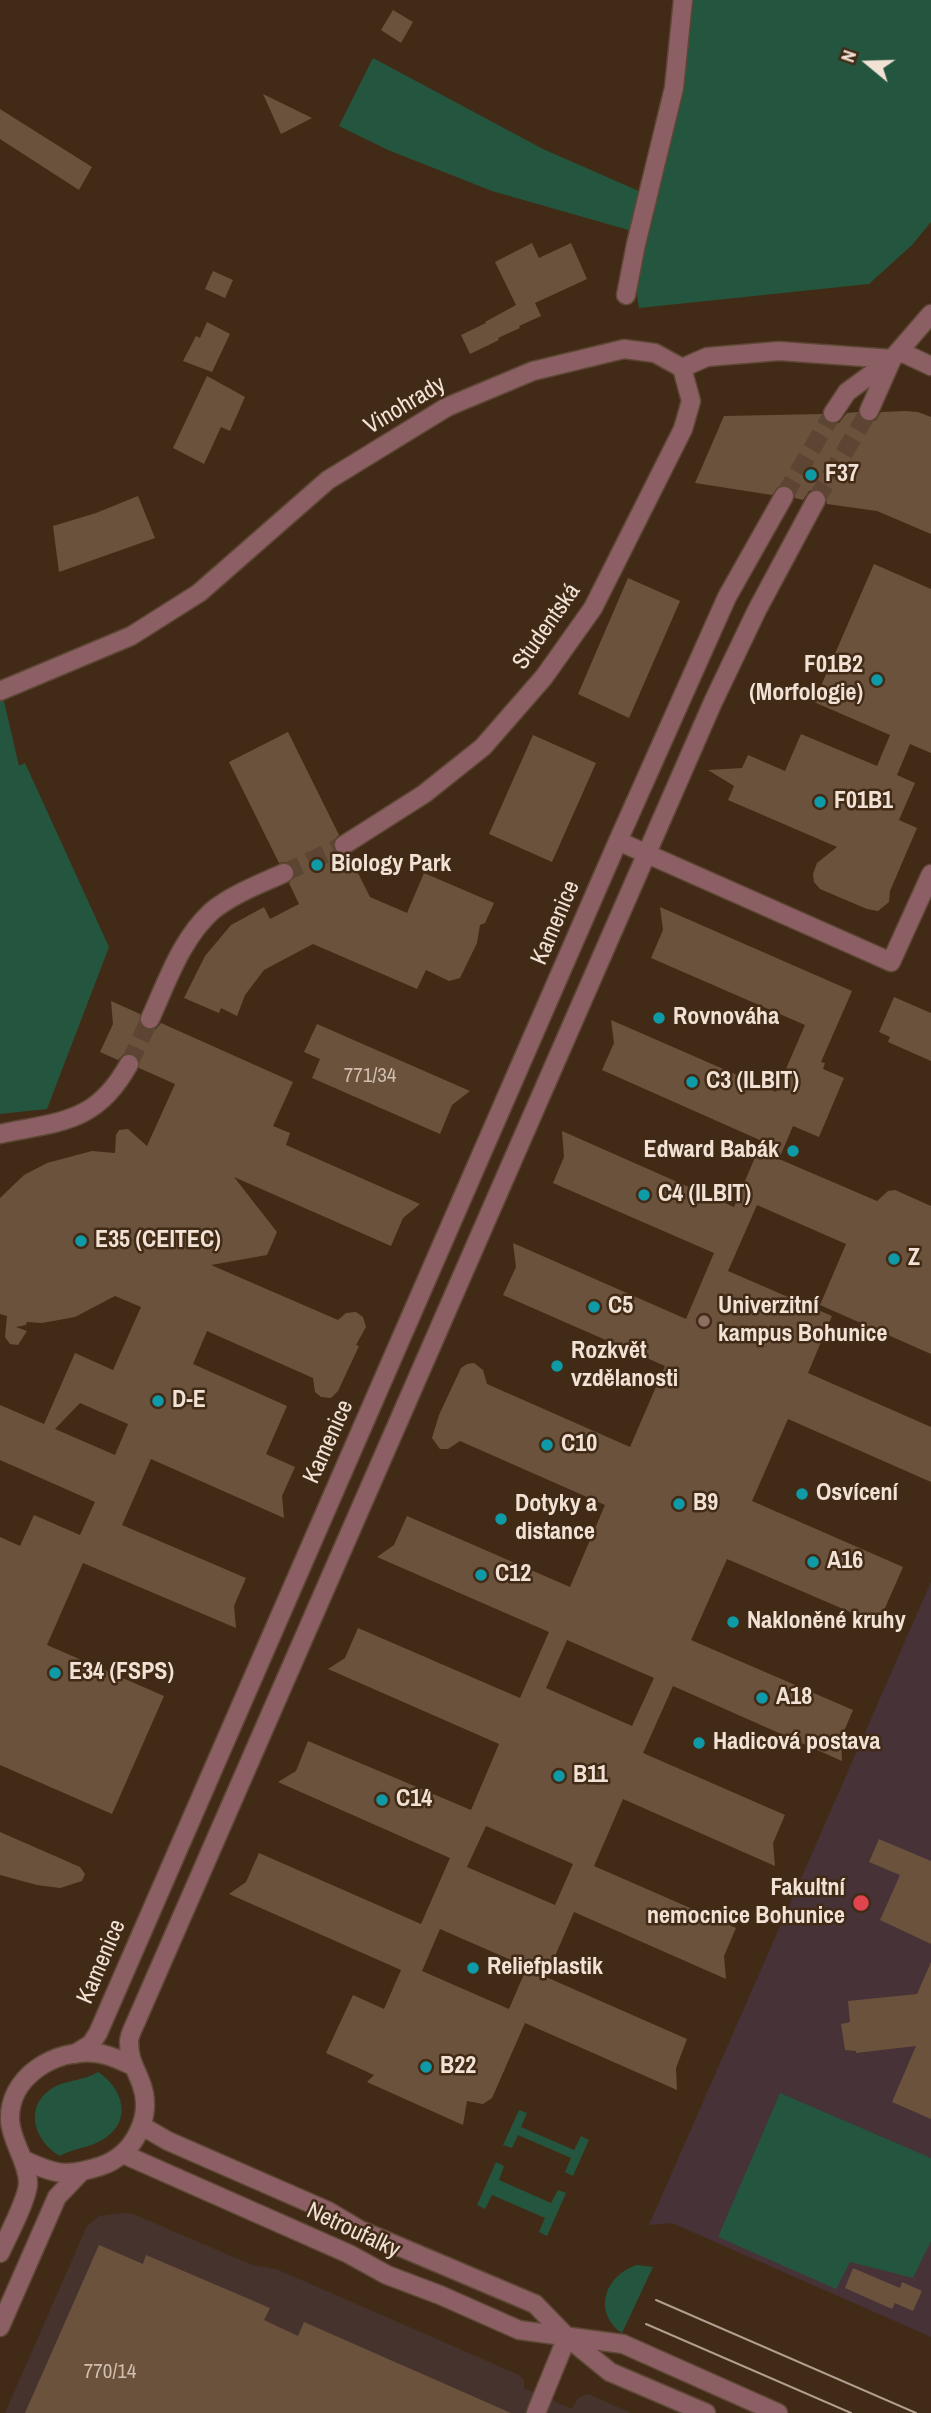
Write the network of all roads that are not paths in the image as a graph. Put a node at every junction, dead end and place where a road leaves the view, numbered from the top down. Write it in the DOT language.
graph roads {
  1 [pos="683,0"];
  2 [pos="626,295"];
  3 [pos="931,314"];
  4 [pos="895,355"];
  5 [pos="931,366"];
  6 [pos="682,368"];
  7 [pos="869,411"];
  8 [pos="833,414"];
  9 [pos="784,496"];
  10 [pos="816,500"];
  11 [pos="0,691"];
  12 [pos="618,841"];
  13 [pos="344,845"];
  14 [pos="646,854"];
  15 [pos="284,873"];
  16 [pos="931,874"];
  17 [pos="150,1019"];
  18 [pos="129,1064"];
  19 [pos="0,1134"];
  20 [pos="75,2054"];
  21 [pos="131,2066"];
  22 [pos="8,2089"];
  23 [pos="142,2126"];
  24 [pos="123,2154"];
  25 [pos="24,2160"];
  26 [pos="80,2173"];
  27 [pos="0,2253"];
  28 [pos="0,2327"];
  29 [pos="567,2337"];
  30 [pos="536,2413"];
  31 [pos="706,2413"];
  32 [pos="778,2413"];
  1 -- 2 [label="street"];
  3 -- 4 [label="street"];
  4 -- 5 [label="street"];
  4 -- 6 [label="street"];
  4 -- 7 [label="street"];
  4 -- 8 [label="street"];
  6 -- 11 [label="street, Vinohrady"];
  6 -- 13 [label="street, Studentská"];
  9 -- 12 [label="street, Kamenice"];
  10 -- 14 [label="street"];
  12 -- 14 [label="street"];
  12 -- 20 [label="street, Kamenice"];
  14 -- 16 [label="street"];
  14 -- 21 [label="street"];
  15 -- 17 [label="street"];
  18 -- 19 [label="street"];
  20 -- 21 [label="street, Kamenice"];
  20 -- 22 [label="street, Kamenice"];
  21 -- 23 [label="street"];
  22 -- 25 [label="street, Kamenice"];
  23 -- 24 [label="street"];
  23 -- 29 [label="street, Netroufalky"];
  24 -- 26 [label="street"];
  24 -- 29 [label="street, Netroufalky"];
  25 -- 26 [label="street"];
  25 -- 27 [label="street, Kamenice"];
  26 -- 28 [label="street"];
  29 -- 30 [label="street"];
  29 -- 31 [label="street, Netroufalky"];
  29 -- 32 [label="street, Netroufalky"];
}
